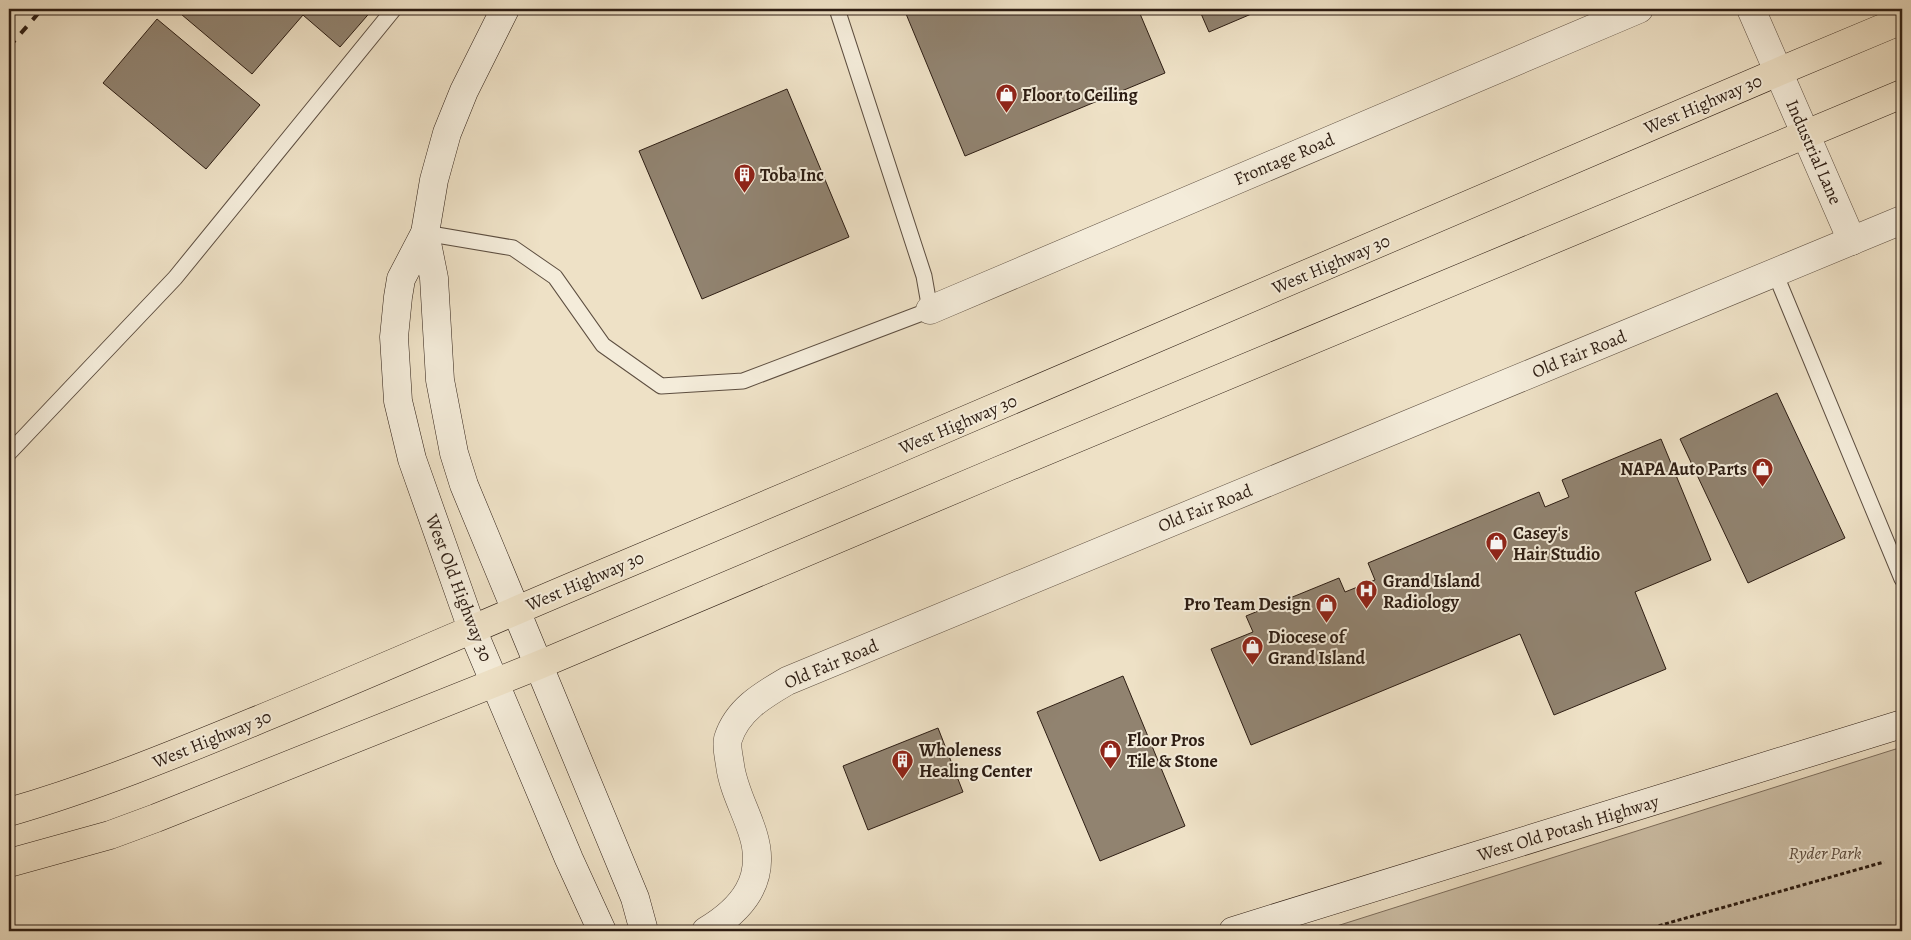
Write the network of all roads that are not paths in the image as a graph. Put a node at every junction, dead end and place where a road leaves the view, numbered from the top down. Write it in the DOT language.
graph roads {
  1 [pos="394,9"];
  2 [pos="504,9"];
  3 [pos="837,9"];
  4 [pos="1639,9"];
  5 [pos="1751,9"];
  6 [pos="1902,20"];
  7 [pos="1778,72"];
  8 [pos="1902,94"];
  9 [pos="1806,134"];
  10 [pos="1902,220"];
  11 [pos="425,233"];
  12 [pos="1852,241"];
  13 [pos="1775,273"];
  14 [pos="930,310"];
  15 [pos="9,453"];
  16 [pos="1902,579"];
  17 [pos="517,609"];
  18 [pos="472,629"];
  19 [pos="539,666"];
  20 [pos="495,683"];
  21 [pos="1902,724"];
  22 [pos="9,812"];
  23 [pos="9,863"];
  24 [pos="602,931"];
  25 [pos="644,931"];
  26 [pos="706,931"];
  27 [pos="1233,931"];
  1 -- 15 [label="lane"];
  2 -- 11 [label="street, West Old Highway 30"];
  3 -- 14 [label="lane"];
  4 -- 14 [label="street, Frontage Road"];
  5 -- 7 [label="street, Industrial Lane"];
  6 -- 7 [label="highway, West Highway 30"];
  7 -- 9 [label="street, Industrial Lane"];
  7 -- 17 [label="highway, West Highway 30"];
  8 -- 9 [label="highway"];
  9 -- 12 [label="street, Industrial Lane"];
  9 -- 19 [label="highway"];
  10 -- 12 [label="street, Old Fair Road"];
  11 -- 14 [label="lane"];
  11 -- 17 [label="street, West Old Highway 30"];
  11 -- 18 [label="street, West Old Highway 30"];
  12 -- 13 [label="street, Old Fair Road"];
  13 -- 16 [label="lane"];
  13 -- 26 [label="street, Old Fair Road"];
  17 -- 18 [label="highway, West Highway 30"];
  17 -- 19 [label="street, West Old Highway 30"];
  18 -- 20 [label="street, West Old Highway 30"];
  18 -- 22 [label="highway, West Highway 30"];
  19 -- 20 [label="highway"];
  19 -- 25 [label="street, West Old Highway 30"];
  20 -- 23 [label="highway"];
  20 -- 24 [label="street, West Old Highway 30"];
  21 -- 27 [label="street, West Old Potash Highway"];
}
